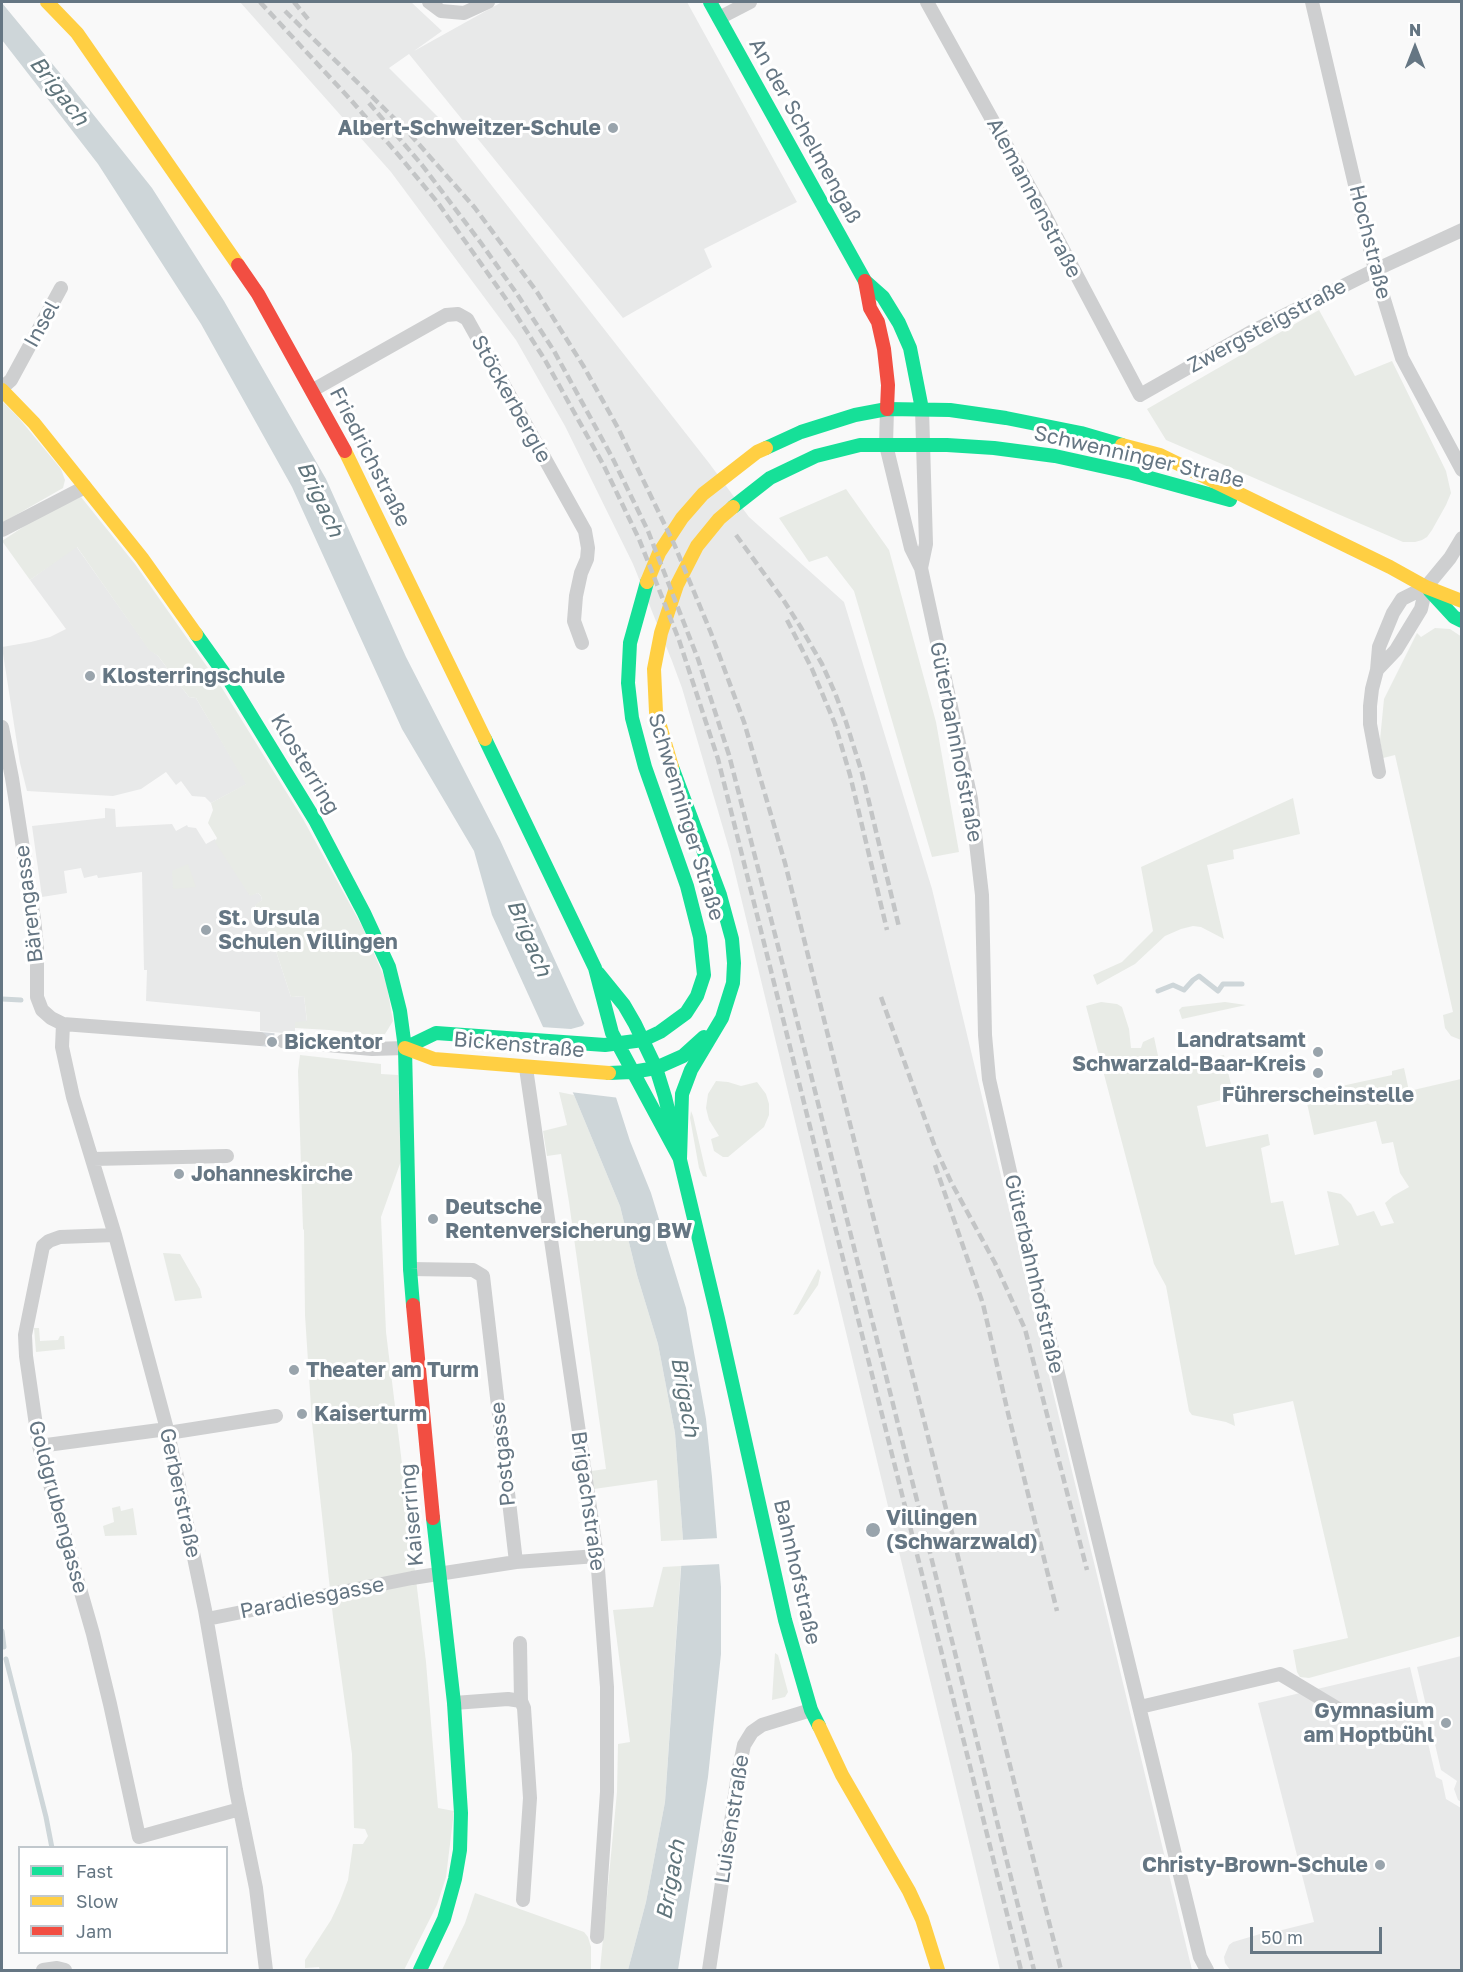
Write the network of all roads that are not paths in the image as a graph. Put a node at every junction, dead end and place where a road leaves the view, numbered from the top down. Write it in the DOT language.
graph roads {
  1 [pos="47,2"];
  2 [pos="429,2"];
  3 [pos="488,2"];
  4 [pos="710,2"];
  5 [pos="750,2"];
  6 [pos="927,2"];
  7 [pos="1312,2"];
  8 [pos="719,18"];
  9 [pos="1461,230"];
  10 [pos="1375,270"];
  11 [pos="865,281"];
  12 [pos="61,288"];
  13 [pos="2,389"];
  14 [pos="313,390"];
  15 [pos="1140,395"];
  16 [pos="887,409"];
  17 [pos="922,409"];
  18 [pos="886,445"];
  19 [pos="922,446"];
  20 [pos="1461,470"];
  21 [pos="85,487"];
  22 [pos="1270,510"];
  23 [pos="2,530"];
  24 [pos="1461,538"];
  25 [pos="921,568"];
  26 [pos="1426,587"];
  27 [pos="1461,601"];
  28 [pos="1461,621"];
  29 [pos="582,643"];
  30 [pos="1377,670"];
  31 [pos="2,727"];
  32 [pos="1379,772"];
  33 [pos="595,968"];
  34 [pos="722,1017"];
  35 [pos="63,1024"];
  36 [pos="260,1039"];
  37 [pos="643,1040"];
  38 [pos="284,1041"];
  39 [pos="611,1044"];
  40 [pos="405,1048"];
  41 [pos="526,1068"];
  42 [pos="656,1068"];
  43 [pos="692,1070"];
  44 [pos="632,1072"];
  45 [pos="227,1156"];
  46 [pos="93,1159"];
  47 [pos="680,1159"];
  48 [pos="115,1235"];
  49 [pos="410,1269"];
  50 [pos="276,1416"];
  51 [pos="167,1431"];
  52 [pos="39,1446"];
  53 [pos="597,1556"];
  54 [pos="516,1562"];
  55 [pos="438,1574"];
  56 [pos="207,1619"];
  57 [pos="520,1643"];
  58 [pos="521,1701"];
  59 [pos="454,1703"];
  60 [pos="1140,1707"];
  61 [pos="811,1710"];
  62 [pos="1340,1710"];
  63 [pos="240,1809"];
  64 [pos="522,1900"];
  65 [pos="597,1937"];
  66 [pos="43,1971"];
  67 [pos="65,1971"];
  68 [pos="266,1971"];
  69 [pos="420,1971"];
  70 [pos="709,1971"];
  71 [pos="938,1971"];
  72 [pos="1207,1971"];
  1 -- 14 [label="main road, Friedrichstraße"];
  2 -- 3 [label="street"];
  4 -- 8 [label="main road, An der Schelmengaß"];
  5 -- 8 [label="street"];
  6 -- 15 [label="street, Alemannenstraße"];
  7 -- 10 [label="street, Hochstraße"];
  8 -- 11 [label="main road, An der Schelmengaß"];
  9 -- 10 [label="street, Zwergsteigstraße"];
  10 -- 15 [label="street, Zwergsteigstraße"];
  10 -- 20 [label="street, Hochstraße"];
  11 -- 16 [label="main road, An der Schelmengaß"];
  11 -- 17 [label="main road, An der Schelmengaß"];
  12 -- 13 [label="street, Insel"];
  13 -- 21 [label="main road, Klosterring"];
  14 -- 29 [label="street, Stöckerbergle"];
  14 -- 33 [label="main road, Friedrichstraße"];
  16 -- 17 [label="main road, Schwenninger Straße"];
  16 -- 18 [label="street, An der Schelmengaß"];
  16 -- 37 [label="main road, Schwenninger Straße"];
  17 -- 19 [label="street, An der Schelmengaß"];
  17 -- 22 [label="main road, Schwenninger Straße"];
  18 -- 19 [label="main road, Schwenninger Straße"];
  18 -- 25 [label="street, Güterbahnhofstraße"];
  18 -- 34 [label="main road, Schwenninger Straße"];
  19 -- 22 [label="main road, Schwenninger Straße"];
  19 -- 25 [label="street, Güterbahnhofstraße"];
  21 -- 23 [label="street"];
  21 -- 40 [label="main road, Klosterring"];
  22 -- 26 [label="main road, Schwenninger Straße"];
  24 -- 26 [label="street"];
  25 -- 60 [label="street, Güterbahnhofstraße"];
  26 -- 27 [label="main road, Schwenninger Straße"];
  26 -- 28 [label="main road, Schwenninger Straße"];
  26 -- 30 [label="street"];
  26 -- 30 [label="street"];
  30 -- 32 [label="street"];
  31 -- 35 [label="street, Bärengasse"];
  33 -- 37 [label="main road, Friedrichstraße"];
  33 -- 39 [label="main road, Friedrichstraße"];
  34 -- 42 [label="main road, Schwenninger Straße"];
  34 -- 43 [label="main road, Schwenninger Straße"];
  35 -- 36 [label="street"];
  35 -- 46 [label="street, Gerberstraße"];
  37 -- 39 [label="main road, Schwenninger Straße"];
  37 -- 42 [label="main road, Bahnhofstraße"];
  38 -- 40 [label="street, Bickenstraße"];
  39 -- 40 [label="main road, Bickenstraße"];
  39 -- 44 [label="main road, Bahnhofstraße"];
  40 -- 41 [label="main road, Bickenstraße"];
  40 -- 49 [label="main road, Kaiserring"];
  41 -- 44 [label="main road, Bickenstraße"];
  41 -- 53 [label="street, Brigachstraße"];
  42 -- 44 [label="main road, Schwenninger Straße"];
  42 -- 47 [label="main road, Bahnhofstraße"];
  43 -- 47 [label="main road, Bahnhofstraße"];
  44 -- 47 [label="main road, Bahnhofstraße"];
  45 -- 46 [label="street"];
  46 -- 48 [label="street, Gerberstraße"];
  47 -- 61 [label="main road, Bahnhofstraße"];
  48 -- 51 [label="street, Gerberstraße"];
  48 -- 52 [label="street, Goldgrubengasse"];
  49 -- 54 [label="street, Postgasse"];
  49 -- 55 [label="main road, Kaiserring"];
  50 -- 51 [label="street"];
  51 -- 52 [label="street"];
  51 -- 56 [label="street, Gerberstraße"];
  52 -- 63 [label="street, Goldgrubengasse"];
  53 -- 54 [label="street, Paradiesgasse"];
  53 -- 65 [label="street, Brigachstraße"];
  54 -- 55 [label="street, Paradiesgasse"];
  55 -- 56 [label="street, Paradiesgasse"];
  55 -- 59 [label="main road, Kaiserring"];
  56 -- 63 [label="street, Gerberstraße"];
  57 -- 58 [label="street"];
  58 -- 59 [label="street"];
  58 -- 64 [label="street"];
  59 -- 69 [label="main road, Kaiserring"];
  60 -- 62 [label="street"];
  60 -- 72 [label="street, Güterbahnhofstraße"];
  61 -- 70 [label="street, Luisenstraße"];
  61 -- 71 [label="main road, Bahnhofstraße"];
  63 -- 68 [label="street, Gerberstraße"];
  66 -- 67 [label="street"];
}
